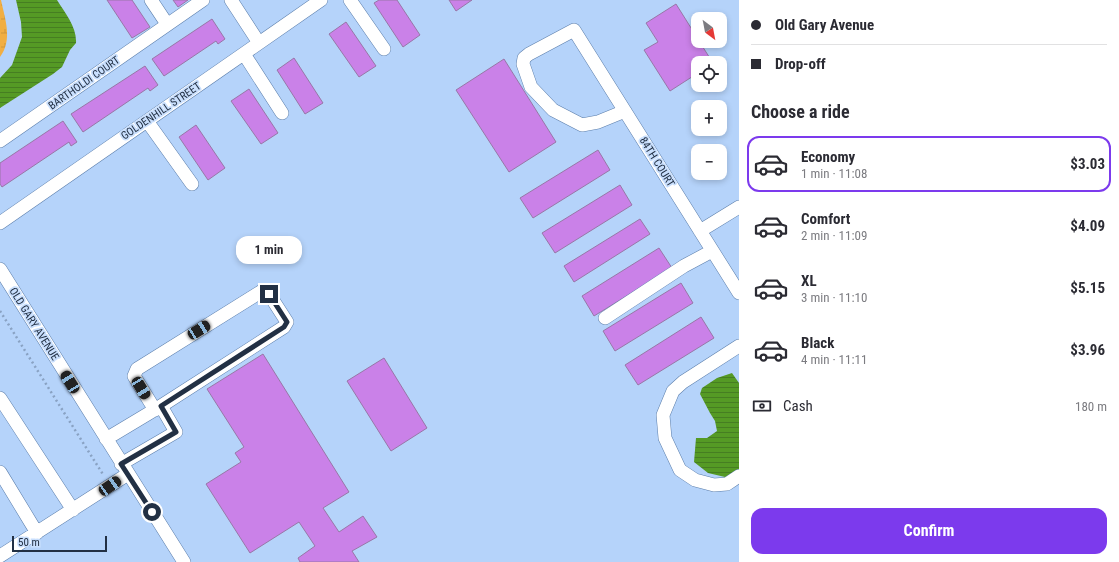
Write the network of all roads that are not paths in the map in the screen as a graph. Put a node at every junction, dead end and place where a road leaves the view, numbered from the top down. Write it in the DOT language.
graph roads {
  1 [pos="151,0"];
  2 [pos="203,0"];
  3 [pos="231,0"];
  4 [pos="350,0"];
  5 [pos="317,1"];
  6 [pos="167,24"];
  7 [pos="259,43"];
  8 [pos="384,50"];
  9 [pos="244,54"];
  10 [pos="625,111"];
  11 [pos="282,113"];
  12 [pos="147,121"];
  13 [pos="0,141"];
  14 [pos="192,184"];
  15 [pos="739,207"];
  16 [pos="0,223"];
  17 [pos="700,231"];
  18 [pos="712,251"];
  19 [pos="0,269"];
  20 [pos="739,293"];
  21 [pos="605,318"];
  22 [pos="739,346"];
  23 [pos="0,398"];
  24 [pos="158,408"];
  25 [pos="106,439"];
  26 [pos="125,469"];
  27 [pos="0,472"];
  28 [pos="739,476"];
  29 [pos="73,510"];
  30 [pos="38,533"];
  31 [pos="0,556"];
  32 [pos="184,562"];
  1 -- 6 [label="street"];
  2 -- 6 [label="street, BARTHOLDI COURT"];
  3 -- 7 [label="street"];
  4 -- 8 [label="street"];
  5 -- 7 [label="street, GOLDENHILL STREET"];
  6 -- 13 [label="street, BARTHOLDI COURT"];
  7 -- 9 [label="street, GOLDENHILL STREET"];
  9 -- 11 [label="street"];
  9 -- 12 [label="street, GOLDENHILL STREET"];
  10 -- 10 [label="street, 84TH COURT"];
  10 -- 17 [label="street, 84TH COURT"];
  12 -- 14 [label="street"];
  12 -- 16 [label="street, GOLDENHILL STREET"];
  15 -- 17 [label="street"];
  17 -- 18 [label="street, 84TH COURT"];
  18 -- 20 [label="street, 84TH COURT"];
  18 -- 21 [label="street"];
  19 -- 25 [label="street, OLD GARY AVENUE"];
  22 -- 28 [label="street"];
  23 -- 29 [label="street"];
  24 -- 24 [label="street"];
  24 -- 25 [label="street"];
  24 -- 26 [label="street"];
  25 -- 26 [label="street, OLD GARY AVENUE"];
  26 -- 29 [label="street"];
  26 -- 32 [label="street, OLD GARY AVENUE"];
  27 -- 30 [label="street"];
  29 -- 30 [label="street"];
  30 -- 31 [label="street"];
}
